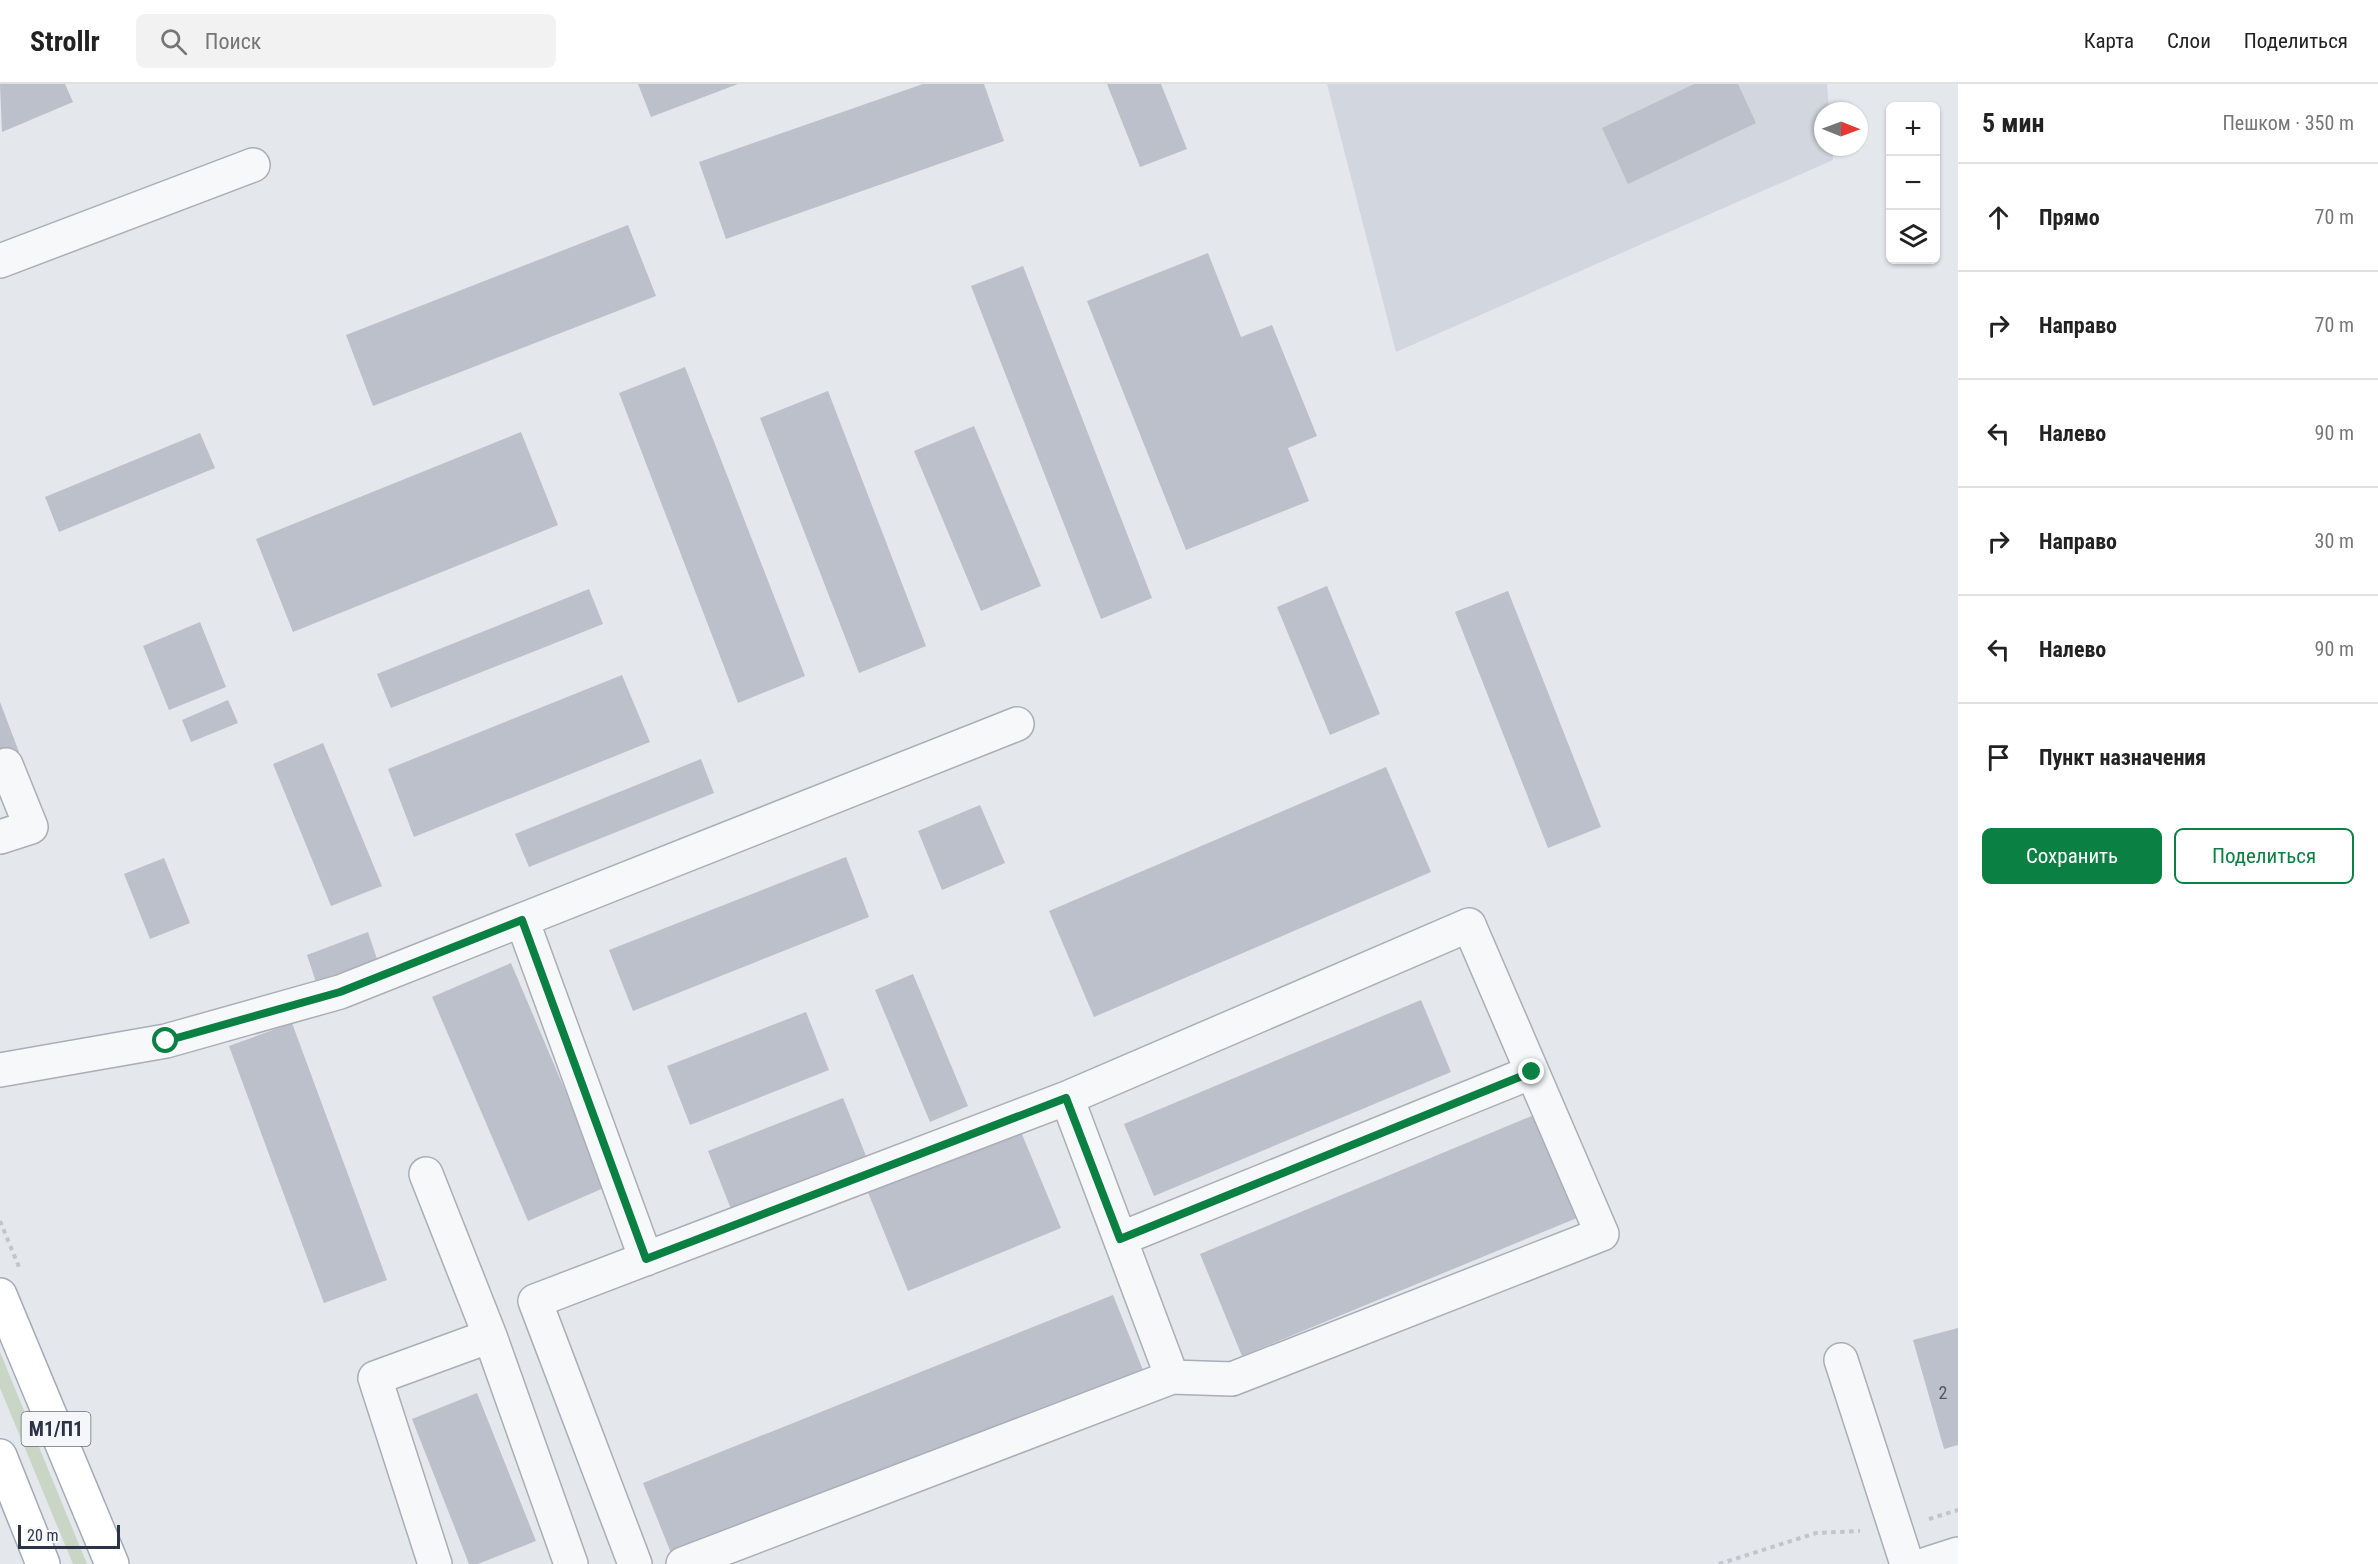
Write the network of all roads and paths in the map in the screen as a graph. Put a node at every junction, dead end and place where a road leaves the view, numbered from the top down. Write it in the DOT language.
graph roads {
  1 [pos="253,165"];
  2 [pos="0,261"];
  3 [pos="1017,724"];
  4 [pos="6,765"];
  5 [pos="0,837"];
  6 [pos="522,920"];
  7 [pos="0,1070"];
  8 [pos="1532,1072"];
  9 [pos="1066,1098"];
  10 [pos="426,1174"];
  11 [pos="1120,1239"];
  12 [pos="646,1259"];
  13 [pos="0,1294"];
  14 [pos="490,1336"];
  15 [pos="1841,1360"];
  16 [pos="1172,1377"];
  17 [pos="0,1456"];
  18 [pos="1958,1510"];
  19 [pos="1896,1530"];
  20 [pos="1958,1554"];
  21 [pos="43,1564"];
  22 [pos="112,1564"];
  23 [pos="435,1564"];
  24 [pos="571,1564"];
  25 [pos="635,1564"];
  26 [pos="683,1564"];
  27 [pos="1719,1564"];
  28 [pos="1907,1564"];
  29 [pos="1927,1564"];
  1 -- 2 [label="street"];
  3 -- 6 [label="street"];
  4 -- 5 [label="street"];
  6 -- 7 [label="street"];
  6 -- 12 [label="street"];
  8 -- 9 [label="street"];
  8 -- 11 [label="street"];
  8 -- 16 [label="street"];
  9 -- 11 [label="street"];
  9 -- 12 [label="street"];
  10 -- 14 [label="street"];
  11 -- 16 [label="street"];
  12 -- 25 [label="street"];
  13 -- 22 [label="main road, М1/П1"];
  14 -- 23 [label="street"];
  14 -- 24 [label="street"];
  15 -- 19 [label="street"];
  16 -- 26 [label="street"];
  17 -- 21 [label="main road, М1/П1"];
  18 -- 19 [label="path"];
  19 -- 27 [label="path"];
  19 -- 28 [label="street"];
  20 -- 29 [label="street"];
}
